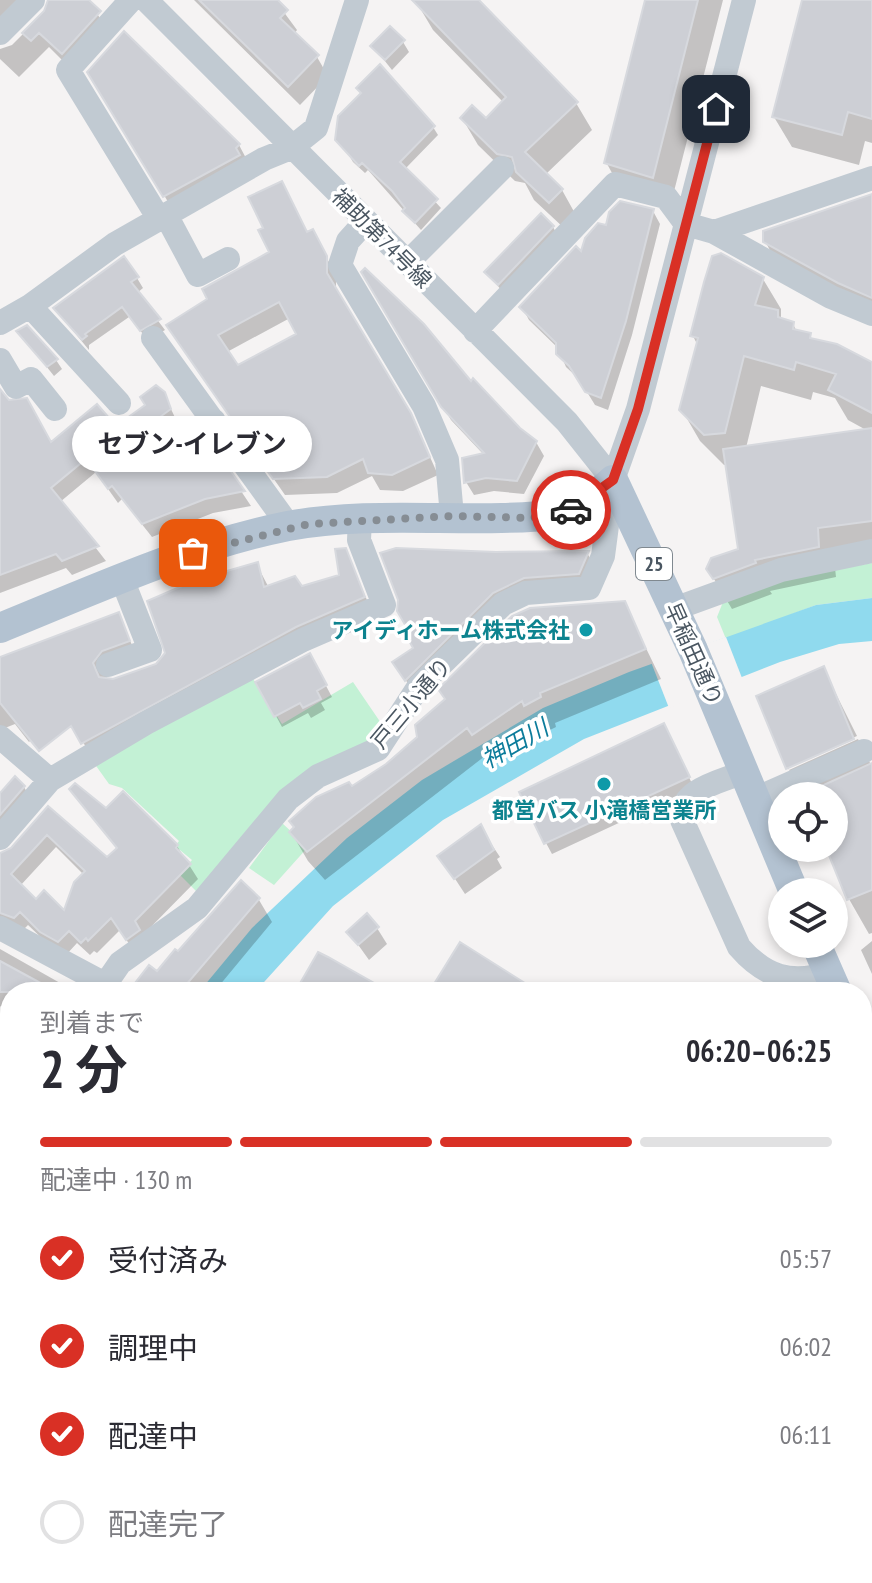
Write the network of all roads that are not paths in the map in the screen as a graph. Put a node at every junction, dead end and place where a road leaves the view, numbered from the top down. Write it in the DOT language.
graph roads {
  1 [pos="33,0"];
  2 [pos="131,0"];
  3 [pos="146,0"];
  4 [pos="357,0"];
  5 [pos="744,0"];
  6 [pos="0,33"];
  7 [pos="291,148"];
  8 [pos="502,168"];
  9 [pos="872,178"];
  10 [pos="163,217"];
  11 [pos="366,221"];
  12 [pos="686,224"];
  13 [pos="714,232"];
  14 [pos="228,259"];
  15 [pos="408,262"];
  16 [pos="30,306"];
  17 [pos="872,314"];
  18 [pos="0,323"];
  19 [pos="475,331"];
  20 [pos="153,338"];
  21 [pos="0,360"];
  22 [pos="119,403"];
  23 [pos="55,409"];
  24 [pos="214,421"];
  25 [pos="193,438"];
  26 [pos="613,480"];
  27 [pos="452,516"];
  28 [pos="360,519"];
  29 [pos="289,526"];
  30 [pos="872,551"];
  31 [pos="122,579"];
  32 [pos="674,609"];
  33 [pos="0,628"];
  34 [pos="108,665"];
  35 [pos="0,737"];
  36 [pos="864,751"];
  37 [pos="50,780"];
  38 [pos="751,784"];
  39 [pos="0,838"];
  40 [pos="788,878"];
  41 [pos="0,928"];
  42 [pos="822,958"];
  43 [pos="92,982"];
  44 [pos="107,982"];
  45 [pos="833,982"];
  1 -- 6 [label="street"];
  2 -- 10 [label="street"];
  3 -- 7 [label="street, 補助第74号線"];
  4 -- 7 [label="street"];
  5 -- 12 [label="street"];
  7 -- 10 [label="street"];
  7 -- 11 [label="street, 補助第74号線"];
  8 -- 15 [label="street"];
  9 -- 13 [label="street"];
  10 -- 14 [label="street"];
  10 -- 16 [label="street"];
  11 -- 15 [label="street, 補助第74号線"];
  11 -- 27 [label="street"];
  12 -- 13 [label="street"];
  12 -- 19 [label="street"];
  12 -- 26 [label="street"];
  13 -- 17 [label="street"];
  15 -- 19 [label="street, 補助第74号線"];
  16 -- 18 [label="street"];
  16 -- 22 [label="street"];
  19 -- 26 [label="street, 補助第74号線"];
  20 -- 24 [label="street"];
  21 -- 23 [label="street"];
  24 -- 25 [label="street"];
  24 -- 29 [label="street"];
  26 -- 27 [label="main road"];
  26 -- 32 [label="main road, 早稲田通り / 25"];
  26 -- 44 [label="street, 戸三小通り"];
  27 -- 28 [label="main road"];
  28 -- 29 [label="main road"];
  28 -- 37 [label="street"];
  29 -- 31 [label="main road"];
  30 -- 32 [label="street"];
  31 -- 33 [label="main road"];
  31 -- 34 [label="street"];
  32 -- 38 [label="main road, 早稲田通り / 25"];
  35 -- 37 [label="street"];
  36 -- 38 [label="street"];
  37 -- 39 [label="street"];
  38 -- 40 [label="main road, 早稲田通り / 25"];
  38 -- 45 [label="street"];
  41 -- 43 [label="street"];
  42 -- 45 [label="main road"];
}
